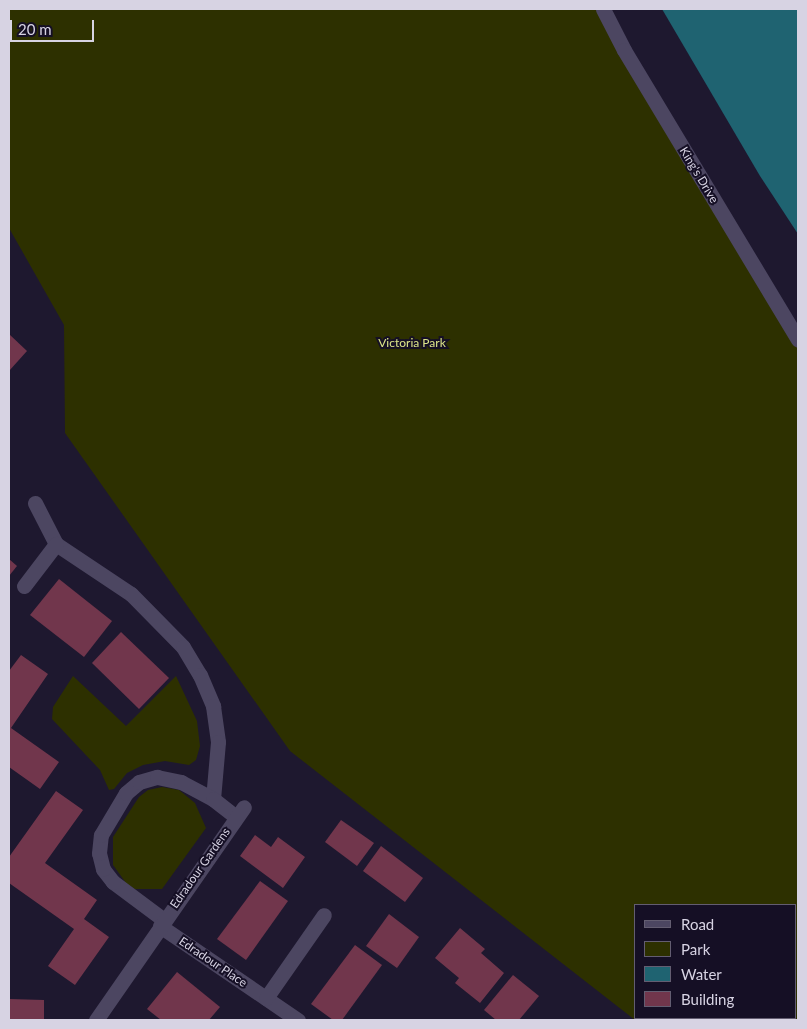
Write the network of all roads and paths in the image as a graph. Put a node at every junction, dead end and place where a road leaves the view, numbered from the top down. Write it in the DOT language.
graph roads {
  1 [pos="603,9"];
  2 [pos="798,340"];
  3 [pos="35,503"];
  4 [pos="56,544"];
  5 [pos="24,586"];
  6 [pos="213,799"];
  7 [pos="324,915"];
  8 [pos="162,923"];
  9 [pos="266,998"];
  10 [pos="96,1020"];
  11 [pos="298,1020"];
  1 -- 2 [label="street, King's Drive"];
  3 -- 4 [label="street"];
  4 -- 5 [label="street"];
  4 -- 6 [label="street"];
  6 -- 8 [label="street, Edradour Gardens"];
  6 -- 8 [label="street, Edradour Gardens"];
  7 -- 9 [label="street"];
  8 -- 9 [label="street, Edradour Place"];
  8 -- 10 [label="street, Edradour Gardens"];
  9 -- 11 [label="street, Edradour Place"];
}
